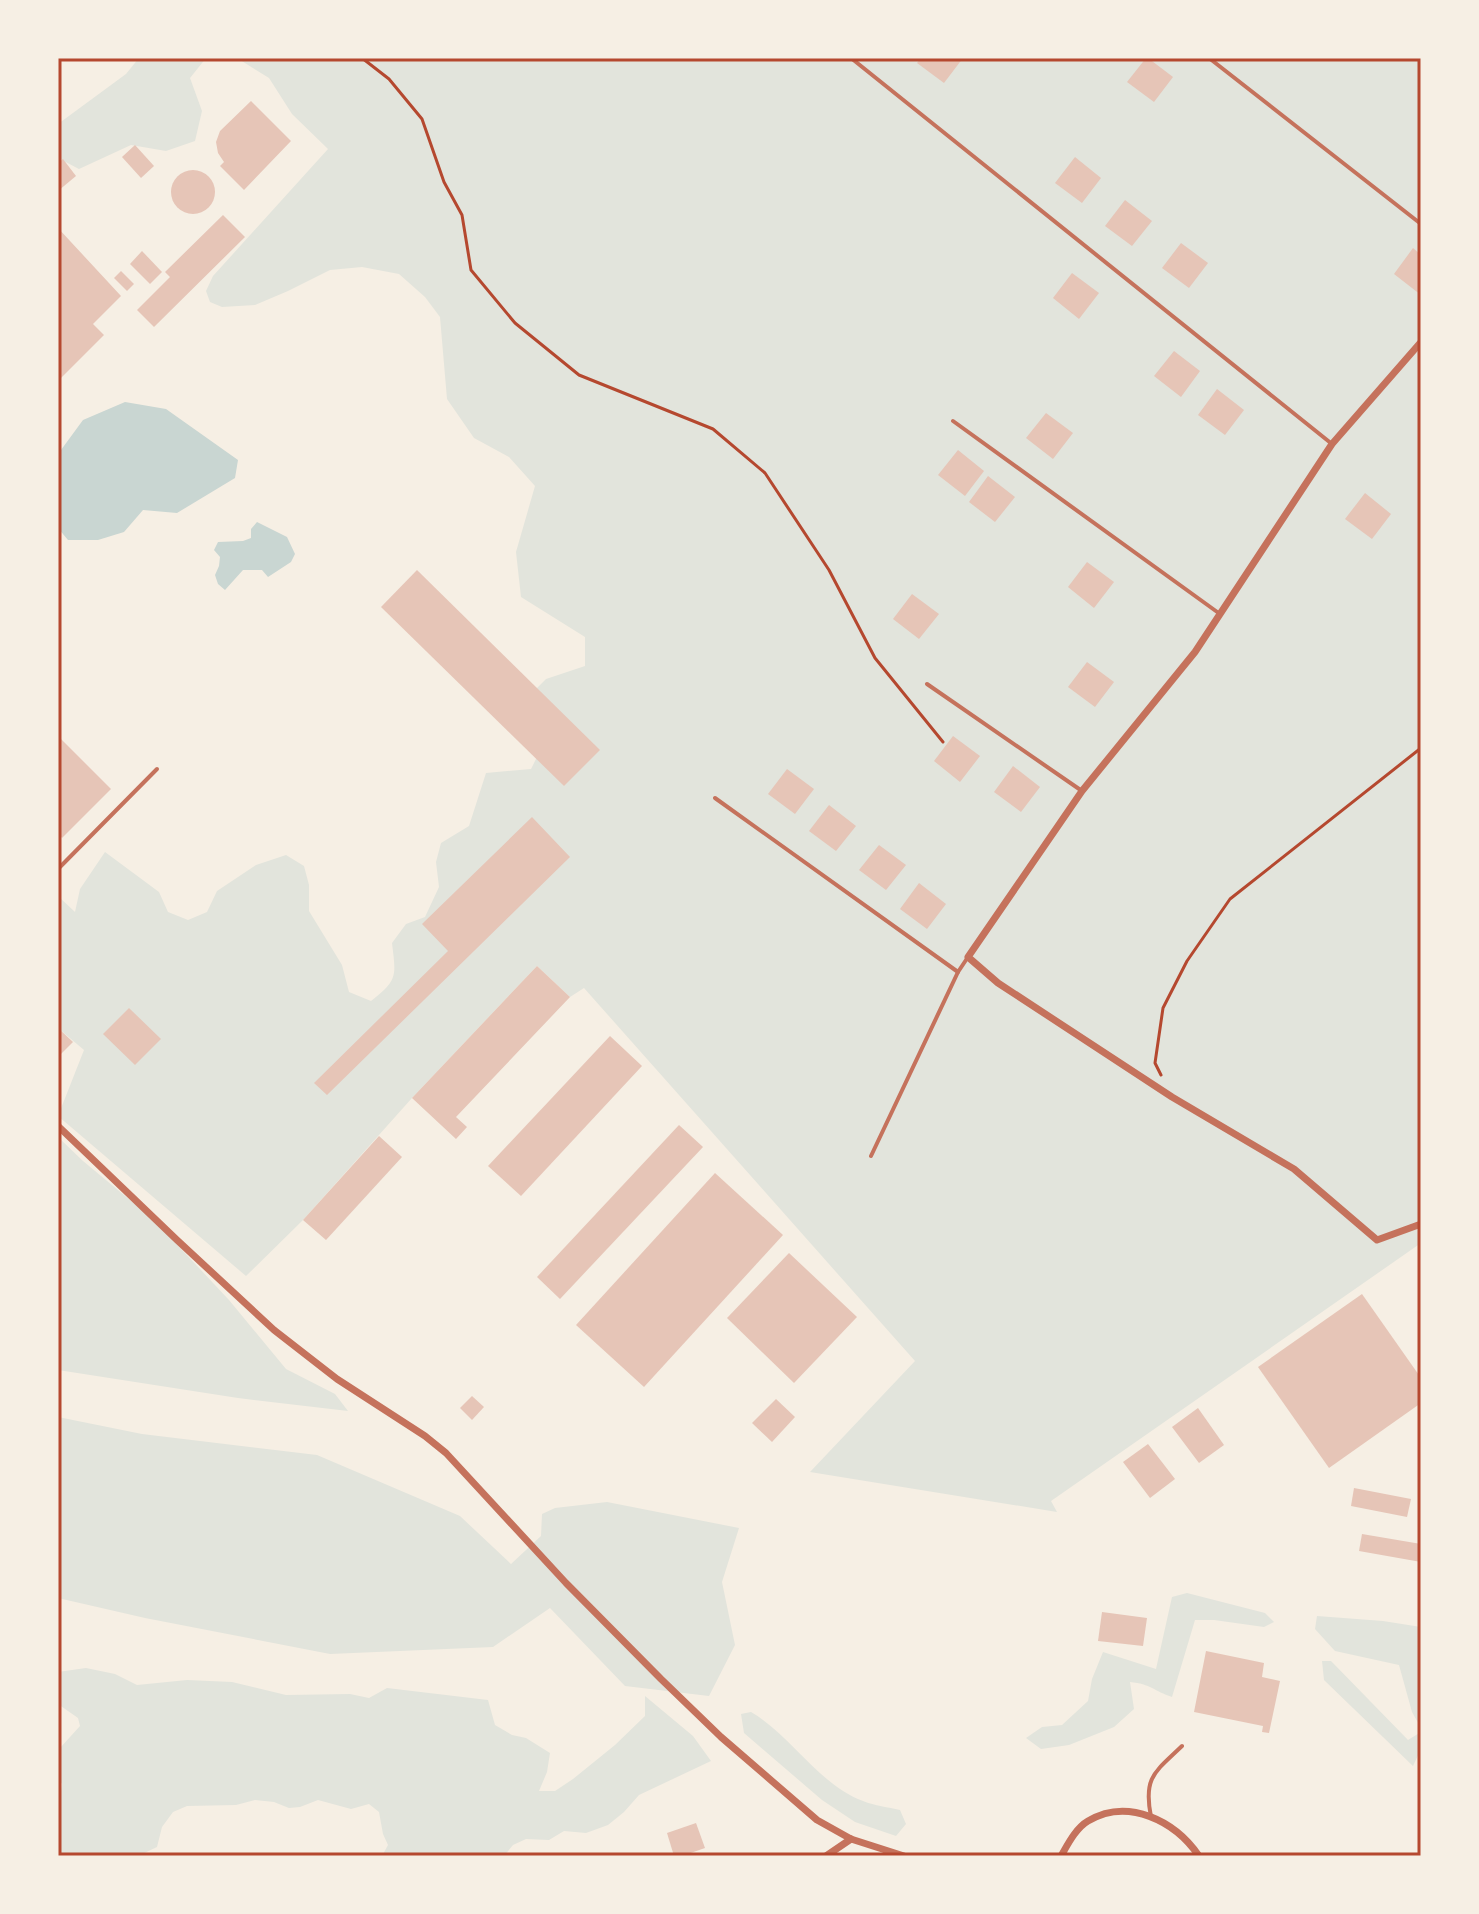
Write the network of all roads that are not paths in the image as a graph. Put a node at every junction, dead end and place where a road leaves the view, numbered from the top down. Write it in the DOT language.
graph roads {
  1 [pos="851,58"];
  2 [pos="1209,58"];
  3 [pos="1421,224"];
  4 [pos="1421,342"];
  5 [pos="953,421"];
  6 [pos="1332,444"];
  7 [pos="1220,614"];
  8 [pos="927,684"];
  9 [pos="157,769"];
  10 [pos="1082,791"];
  11 [pos="715,798"];
  12 [pos="58,869"];
  13 [pos="968,957"];
  14 [pos="958,972"];
  15 [pos="58,1126"];
  16 [pos="871,1156"];
  17 [pos="1421,1224"];
  18 [pos="1182,1746"];
  19 [pos="1151,1817"];
  20 [pos="851,1839"];
  21 [pos="826,1856"];
  22 [pos="904,1856"];
  23 [pos="1061,1856"];
  24 [pos="1199,1856"];
  1 -- 6 [label="lane"];
  2 -- 3 [label="lane"];
  4 -- 6 [label="street"];
  5 -- 7 [label="lane"];
  6 -- 7 [label="street"];
  7 -- 10 [label="street"];
  8 -- 10 [label="lane"];
  9 -- 12 [label="lane"];
  10 -- 13 [label="street"];
  11 -- 14 [label="lane"];
  13 -- 14 [label="lane"];
  13 -- 17 [label="street"];
  14 -- 16 [label="lane"];
  15 -- 20 [label="street"];
  18 -- 19 [label="lane"];
  19 -- 23 [label="street"];
  19 -- 24 [label="street"];
  20 -- 21 [label="street"];
  20 -- 22 [label="street"];
}
